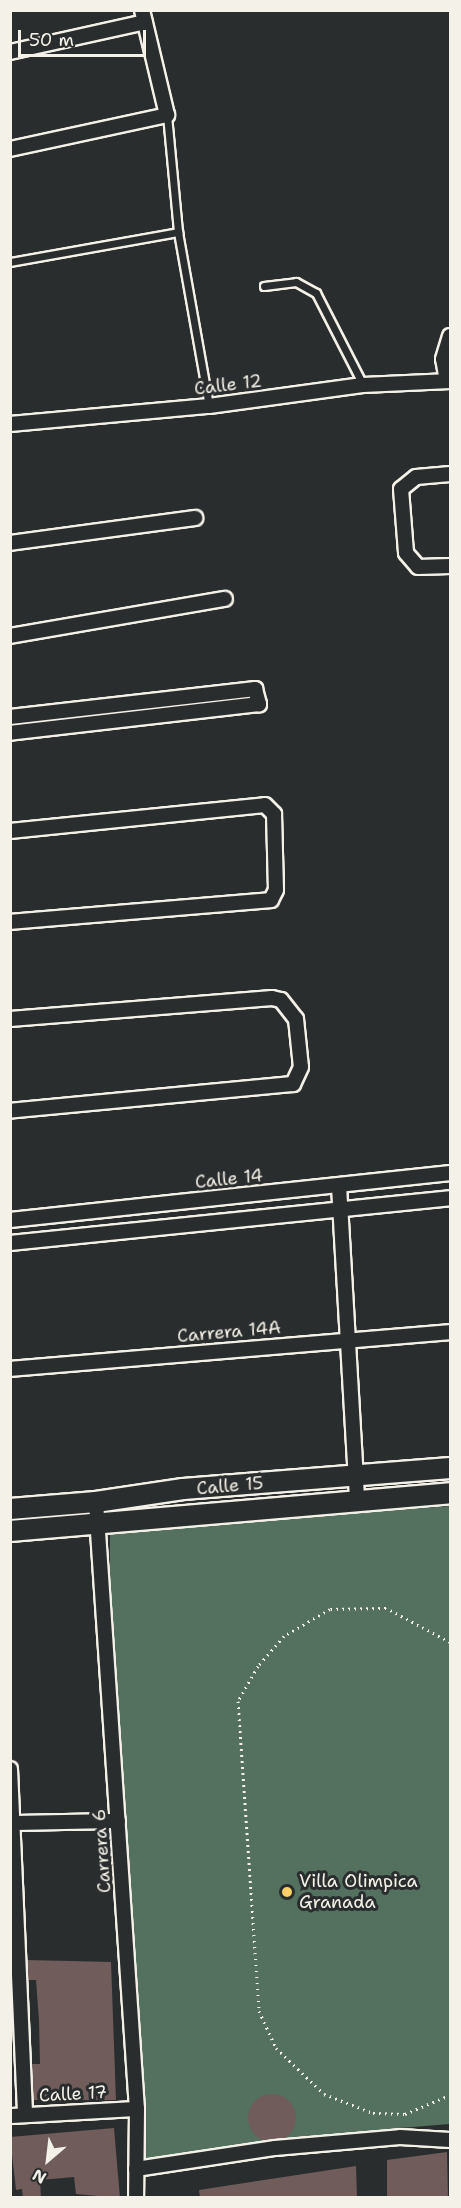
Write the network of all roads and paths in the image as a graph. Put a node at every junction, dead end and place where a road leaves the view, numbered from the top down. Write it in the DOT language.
graph roads {
  1 [pos="143,16"];
  2 [pos="10,52"];
  3 [pos="167,115"];
  4 [pos="10,149"];
  5 [pos="178,232"];
  6 [pos="10,262"];
  7 [pos="264,286"];
  8 [pos="450,336"];
  9 [pos="448,381"];
  10 [pos="363,385"];
  11 [pos="209,406"];
  12 [pos="10,424"];
  13 [pos="450,474"];
  14 [pos="195,518"];
  15 [pos="10,543"];
  16 [pos="450,566"];
  17 [pos="225,599"];
  18 [pos="10,636"];
  19 [pos="10,717"];
  20 [pos="10,734"];
  21 [pos="10,831"];
  22 [pos="10,921"];
  23 [pos="10,1019"];
  24 [pos="10,1111"];
  25 [pos="450,1173"];
  26 [pos="339,1186"];
  27 [pos="450,1198"];
  28 [pos="340,1208"];
  29 [pos="10,1220"];
  30 [pos="10,1243"];
  31 [pos="450,1332"];
  32 [pos="348,1341"];
  33 [pos="10,1369"];
  34 [pos="450,1468"];
  35 [pos="355,1475"];
  36 [pos="450,1493"];
  37 [pos="357,1500"];
  38 [pos="96,1502"];
  39 [pos="10,1509"];
  40 [pos="98,1524"];
  41 [pos="10,1531"];
  42 [pos="450,1642"];
  43 [pos="10,1769"];
  44 [pos="118,1821"];
  45 [pos="12,1823"];
  46 [pos="450,2095"];
  47 [pos="137,2109"];
  48 [pos="26,2115"];
  49 [pos="10,2116"];
  50 [pos="450,2140"];
  51 [pos="136,2169"];
  52 [pos="136,2198"];
  1 -- 2 [label="street"];
  1 -- 3 [label="street"];
  3 -- 4 [label="street"];
  3 -- 5 [label="lane"];
  5 -- 6 [label="lane"];
  5 -- 11 [label="lane"];
  7 -- 10 [label="lane"];
  8 -- 9 [label="street"];
  9 -- 10 [label="street, Calle 12"];
  10 -- 11 [label="street, Calle 12"];
  11 -- 12 [label="street, Calle 12"];
  13 -- 16 [label="street"];
  14 -- 15 [label="street"];
  17 -- 18 [label="street"];
  19 -- 20 [label="street"];
  21 -- 22 [label="street"];
  23 -- 24 [label="street"];
  25 -- 26 [label="street, Calle 14"];
  26 -- 28 [label="street"];
  26 -- 29 [label="street, Calle 14"];
  27 -- 28 [label="street"];
  28 -- 30 [label="street"];
  28 -- 32 [label="street"];
  31 -- 32 [label="street, Carrera 14A"];
  32 -- 33 [label="street, Carrera 14A"];
  32 -- 35 [label="street"];
  34 -- 35 [label="street, Calle 15"];
  35 -- 37 [label="street"];
  35 -- 38 [label="street, Calle 15"];
  36 -- 37 [label="street, Calle 15"];
  37 -- 40 [label="street, Calle 15"];
  38 -- 39 [label="street, Calle 15"];
  38 -- 40 [label="street, Carrera 6"];
  40 -- 41 [label="street, Calle 15"];
  40 -- 44 [label="street, Carrera 6"];
  42 -- 46 [label="path"];
  43 -- 45 [label="street"];
  44 -- 45 [label="street"];
  44 -- 47 [label="street, Carrera 6"];
  45 -- 48 [label="street"];
  47 -- 48 [label="street, Calle 17"];
  47 -- 51 [label="street, Carrera 6"];
  48 -- 49 [label="street, Calle 17"];
  50 -- 51 [label="street"];
  51 -- 52 [label="street, Carrera 6"];
}
